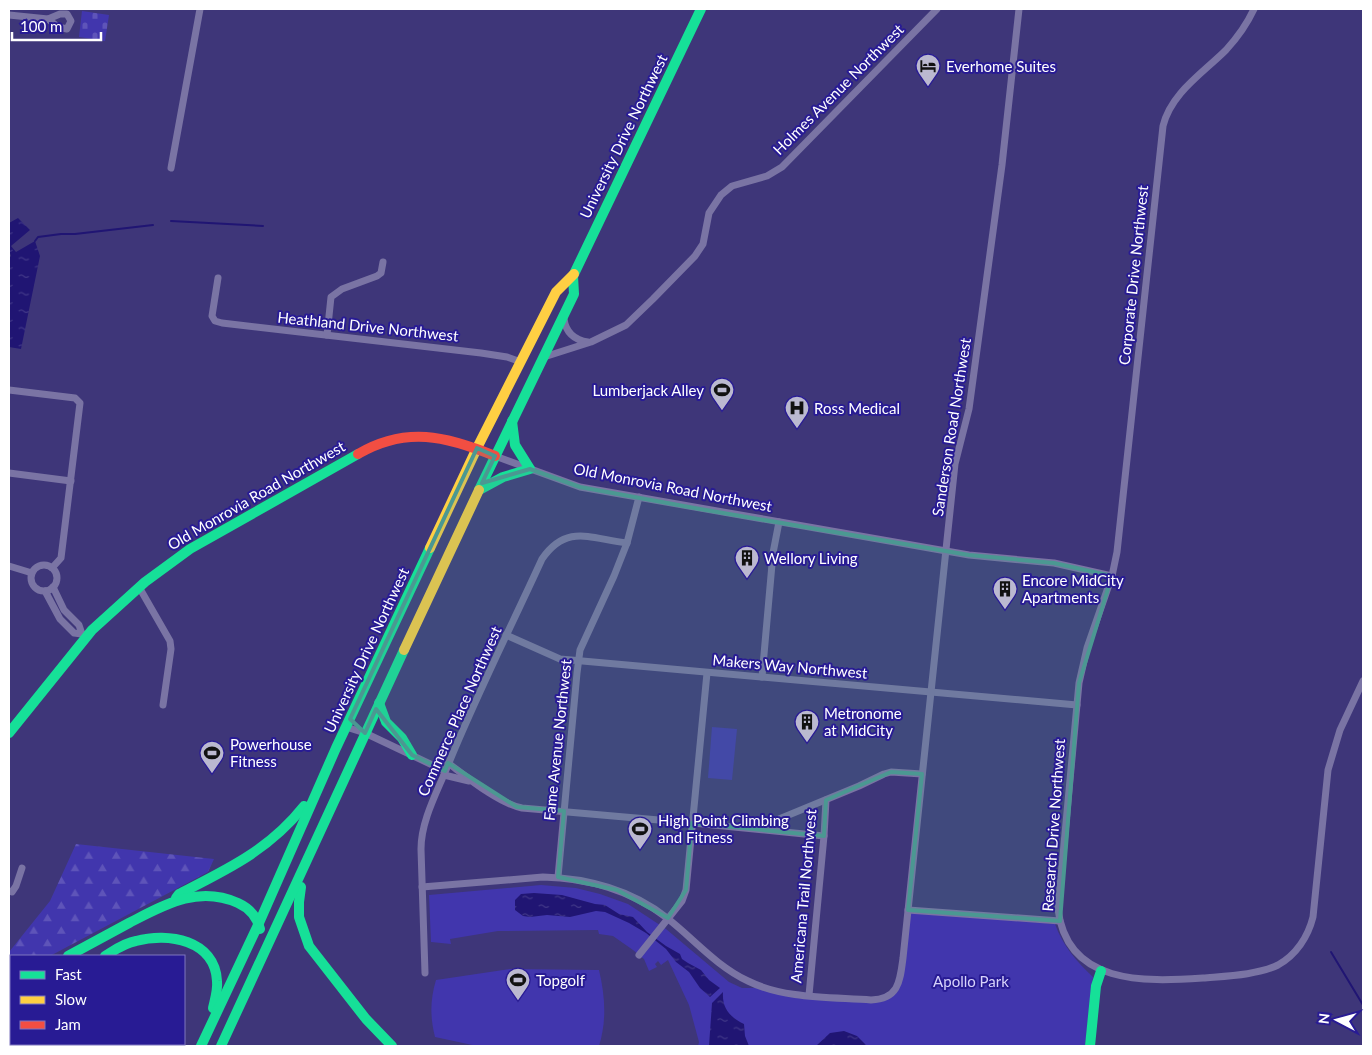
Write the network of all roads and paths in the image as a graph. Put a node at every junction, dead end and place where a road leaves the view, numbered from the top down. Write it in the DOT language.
graph roads {
  1 [pos="200,9"];
  2 [pos="701,9"];
  3 [pos="937,9"];
  4 [pos="1019,9"];
  5 [pos="1254,9"];
  6 [pos="9,15"];
  7 [pos="48,19"];
  8 [pos="171,168"];
  9 [pos="383,262"];
  10 [pos="573,276"];
  11 [pos="218,278"];
  12 [pos="563,316"];
  13 [pos="327,335"];
  14 [pos="591,342"];
  15 [pos="544,357"];
  16 [pos="521,362"];
  17 [pos="9,390"];
  18 [pos="512,421"];
  19 [pos="478,448"];
  20 [pos="495,456"];
  21 [pos="530,469"];
  22 [pos="9,473"];
  23 [pos="71,481"];
  24 [pos="479,490"];
  25 [pos="639,497"];
  26 [pos="779,522"];
  27 [pos="627,543"];
  28 [pos="946,550"];
  29 [pos="9,566"];
  30 [pos="52,568"];
  31 [pos="32,573"];
  32 [pos="1112,576"];
  33 [pos="139,586"];
  34 [pos="54,587"];
  35 [pos="45,591"];
  36 [pos="506,635"];
  37 [pos="84,636"];
  38 [pos="579,660"];
  39 [pos="707,672"];
  40 [pos="762,677"];
  41 [pos="1363,681"];
  42 [pos="930,692"];
  43 [pos="379,703"];
  44 [pos="163,704"];
  45 [pos="1077,705"];
  46 [pos="348,723"];
  47 [pos="9,733"];
  48 [pos="365,733"];
  49 [pos="412,755"];
  50 [pos="448,763"];
  51 [pos="444,773"];
  52 [pos="922,774"];
  53 [pos="323,779"];
  54 [pos="472,781"];
  55 [pos="826,800"];
  56 [pos="564,812"];
  57 [pos="693,823"];
  58 [pos="755,829"];
  59 [pos="824,836"];
  60 [pos="22,868"];
  61 [pos="301,876"];
  62 [pos="558,877"];
  63 [pos="422,887"];
  64 [pos="9,891"];
  65 [pos="174,901"];
  66 [pos="908,910"];
  67 [pos="668,918"];
  68 [pos="1060,921"];
  69 [pos="259,923"];
  70 [pos="264,953"];
  71 [pos="70,955"];
  72 [pos="106,955"];
  73 [pos="640,956"];
  74 [pos="1101,970"];
  75 [pos="425,973"];
  76 [pos="809,995"];
  77 [pos="210,1028"];
  78 [pos="60,1045"];
  79 [pos="97,1046"];
  80 [pos="202,1046"];
  81 [pos="221,1046"];
  82 [pos="392,1046"];
  83 [pos="1090,1046"];
  1 -- 8 [label="street"];
  2 -- 10 [label="main road, University Drive Northwest"];
  3 -- 14 [label="street, Holmes Avenue Northwest"];
  4 -- 28 [label="street, Sanderson Road Northwest"];
  5 -- 32 [label="street, Corporate Drive Northwest"];
  6 -- 7 [label="street"];
  9 -- 13 [label="street"];
  10 -- 12 [label="main road, University Drive Northwest"];
  10 -- 16 [label="main road, University Drive Northwest"];
  11 -- 13 [label="street, Heathland Drive Northwest"];
  12 -- 14 [label="street"];
  12 -- 15 [label="main road, University Drive Northwest"];
  13 -- 16 [label="street, Heathland Drive Northwest"];
  14 -- 15 [label="street, Holmes Avenue Northwest"];
  15 -- 18 [label="main road, University Drive Northwest"];
  16 -- 19 [label="main road, University Drive Northwest"];
  17 -- 23 [label="street"];
  18 -- 20 [label="main road, University Drive Northwest"];
  18 -- 21 [label="main road"];
  19 -- 20 [label="main road, Old Monrovia Road Northwest"];
  19 -- 33 [label="main road, Old Monrovia Road Northwest"];
  19 -- 46 [label="main road, University Drive Northwest"];
  20 -- 21 [label="street, Old Monrovia Road Northwest"];
  20 -- 24 [label="main road, University Drive Northwest"];
  21 -- 24 [label="main road"];
  21 -- 25 [label="street, Old Monrovia Road Northwest"];
  22 -- 23 [label="street"];
  23 -- 30 [label="street"];
  24 -- 43 [label="main road, University Drive Northwest"];
  25 -- 26 [label="street, Old Monrovia Road Northwest"];
  25 -- 27 [label="street, Fame Avenue Northwest"];
  26 -- 28 [label="street, Old Monrovia Road Northwest"];
  26 -- 40 [label="street"];
  27 -- 36 [label="street, Commerce Place Northwest"];
  27 -- 38 [label="street, Fame Avenue Northwest"];
  28 -- 32 [label="street, Old Monrovia Road Northwest"];
  28 -- 42 [label="street, Sanderson Road Northwest"];
  29 -- 31 [label="street"];
  30 -- 31 [label="street"];
  30 -- 34 [label="street"];
  31 -- 35 [label="street"];
  32 -- 45 [label="street, Research Drive Northwest"];
  33 -- 37 [label="main road, Old Monrovia Road Northwest"];
  33 -- 44 [label="street"];
  34 -- 35 [label="street"];
  34 -- 37 [label="street"];
  35 -- 37 [label="street"];
  36 -- 38 [label="street, Makers Way Northwest"];
  36 -- 50 [label="street, Commerce Place Northwest"];
  37 -- 47 [label="main road, Old Monrovia Road Northwest"];
  38 -- 39 [label="street, Makers Way Northwest"];
  38 -- 56 [label="street, Fame Avenue Northwest"];
  39 -- 40 [label="street, Makers Way Northwest"];
  39 -- 57 [label="street"];
  40 -- 42 [label="street, Makers Way Northwest"];
  41 -- 74 [label="street, Research Drive Northwest"];
  42 -- 45 [label="street, Makers Way Northwest"];
  42 -- 52 [label="street, Sanderson Road Northwest"];
  43 -- 48 [label="main road, University Drive Northwest"];
  43 -- 49 [label="main road"];
  45 -- 68 [label="street, Research Drive Northwest"];
  46 -- 48 [label="street"];
  46 -- 53 [label="main road, University Drive Northwest"];
  48 -- 49 [label="street"];
  48 -- 61 [label="main road, University Drive Northwest"];
  49 -- 51 [label="street"];
  50 -- 51 [label="street, Commerce Place Northwest"];
  50 -- 54 [label="street"];
  51 -- 54 [label="street"];
  51 -- 63 [label="street, Commerce Place Northwest"];
  52 -- 55 [label="street"];
  52 -- 66 [label="street, Sanderson Road Northwest"];
  53 -- 65 [label="main road"];
  53 -- 69 [label="main road, University Drive Northwest"];
  54 -- 56 [label="street"];
  55 -- 58 [label="street"];
  55 -- 59 [label="street, Americana Trail Northwest"];
  56 -- 57 [label="street"];
  56 -- 62 [label="street, Fame Avenue Northwest"];
  57 -- 58 [label="street"];
  57 -- 67 [label="street"];
  58 -- 59 [label="street"];
  59 -- 76 [label="street, Americana Trail Northwest"];
  60 -- 64 [label="street"];
  61 -- 70 [label="main road, University Drive Northwest"];
  61 -- 82 [label="main road"];
  62 -- 63 [label="street, Sanderson Road Northwest"];
  62 -- 67 [label="street, Sanderson Road Northwest"];
  63 -- 75 [label="street, Commerce Place Northwest"];
  65 -- 69 [label="main road"];
  65 -- 71 [label="main road"];
  66 -- 68 [label="street"];
  66 -- 76 [label="street, Sanderson Road Northwest"];
  67 -- 73 [label="street"];
  67 -- 76 [label="street, Sanderson Road Northwest"];
  68 -- 74 [label="street, Research Drive Northwest"];
  69 -- 70 [label="main road"];
  69 -- 77 [label="main road, University Drive Northwest"];
  70 -- 81 [label="main road, University Drive Northwest"];
  72 -- 77 [label="main road"];
  74 -- 83 [label="main road"];
  77 -- 80 [label="main road, University Drive Northwest"];
  78 -- 79 [label="main road"];
}
